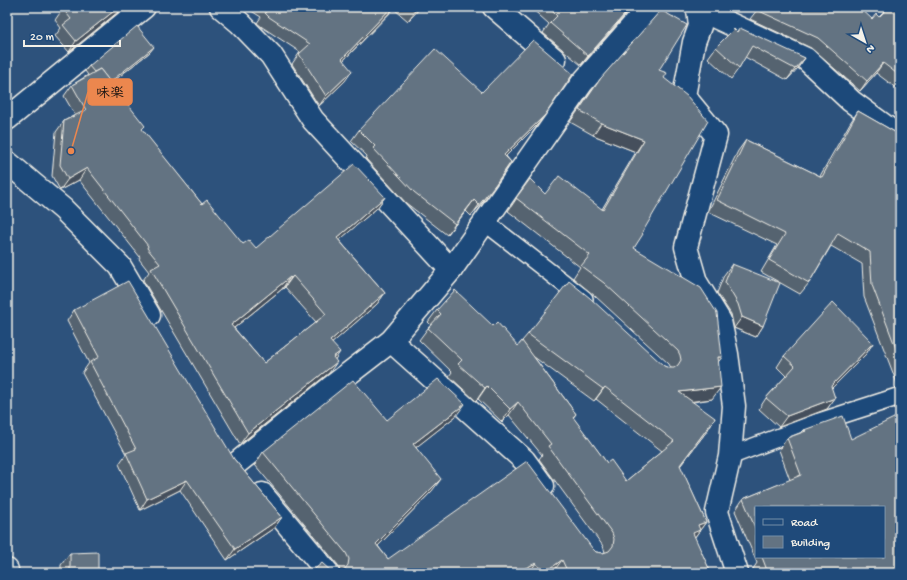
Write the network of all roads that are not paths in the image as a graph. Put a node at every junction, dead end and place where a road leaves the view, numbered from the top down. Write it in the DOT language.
graph roads {
  1 [pos="144,7"];
  2 [pos="221,7"];
  3 [pos="494,7"];
  4 [pos="649,7"];
  5 [pos="697,8"];
  6 [pos="582,83"];
  7 [pos="7,119"];
  8 [pos="900,137"];
  9 [pos="7,162"];
  10 [pos="485,222"];
  11 [pos="451,270"];
  12 [pos="594,308"];
  13 [pos="160,334"];
  14 [pos="391,341"];
  15 [pos="900,396"];
  16 [pos="224,443"];
  17 [pos="730,456"];
  18 [pos="245,474"];
  19 [pos="556,503"];
  20 [pos="328,573"];
  21 [pos="737,573"];
  1 -- 7 [label="street"];
  2 -- 11 [label="street"];
  3 -- 6 [label="street"];
  4 -- 6 [label="street"];
  5 -- 8 [label="street"];
  5 -- 17 [label="street"];
  6 -- 10 [label="street"];
  9 -- 13 [label="street"];
  10 -- 11 [label="street"];
  10 -- 12 [label="lane"];
  11 -- 14 [label="street"];
  14 -- 18 [label="street"];
  14 -- 19 [label="street"];
  15 -- 17 [label="lane"];
  16 -- 18 [label="street"];
  17 -- 21 [label="street"];
  18 -- 20 [label="street"];
}
